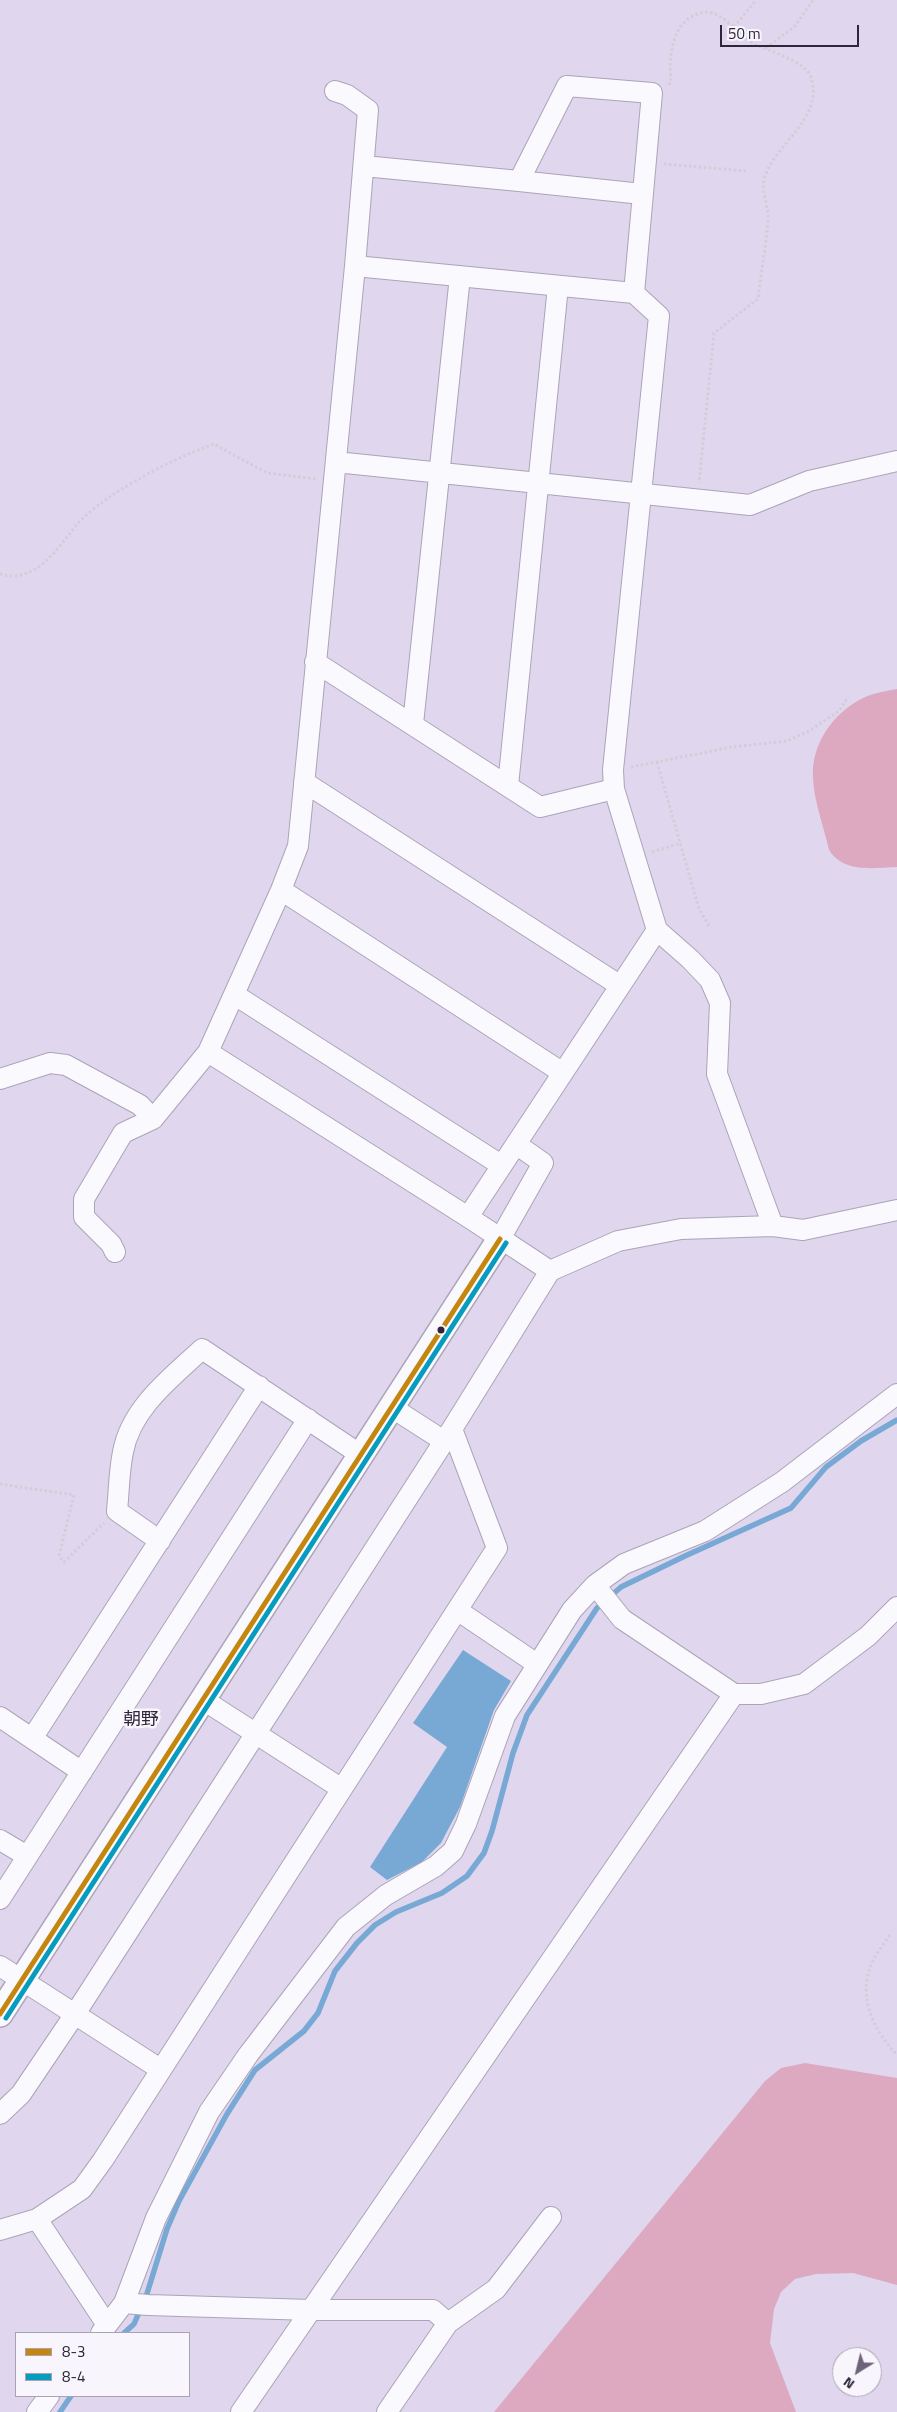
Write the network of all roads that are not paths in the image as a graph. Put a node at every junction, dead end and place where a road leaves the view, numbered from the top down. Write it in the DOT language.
graph roads {
  1 [pos="335,91"];
  2 [pos="364,166"];
  3 [pos="519,181"];
  4 [pos="642,194"];
  5 [pos="355,266"];
  6 [pos="460,276"];
  7 [pos="558,286"];
  8 [pos="634,293"];
  9 [pos="897,460"];
  10 [pos="335,472"];
  11 [pos="438,472"];
  12 [pos="538,482"];
  13 [pos="641,492"];
  14 [pos="316,662"];
  15 [pos="413,724"];
  16 [pos="614,780"];
  17 [pos="304,782"];
  18 [pos="508,786"];
  19 [pos="281,890"];
  20 [pos="657,930"];
  21 [pos="619,985"];
  22 [pos="235,995"];
  23 [pos="208,1052"];
  24 [pos="563,1073"];
  25 [pos="0,1078"];
  26 [pos="153,1119"];
  27 [pos="516,1144"];
  28 [pos="501,1165"];
  29 [pos="897,1210"];
  30 [pos="468,1216"];
  31 [pos="773,1226"];
  32 [pos="500,1239"];
  33 [pos="115,1252"];
  34 [pos="550,1271"];
  35 [pos="259,1386"];
  36 [pos="897,1394"];
  37 [pos="391,1407"];
  38 [pos="308,1419"];
  39 [pos="448,1435"];
  40 [pos="361,1455"];
  41 [pos="160,1541"];
  42 [pos="594,1585"];
  43 [pos="897,1607"];
  44 [pos="456,1610"];
  45 [pos="537,1664"];
  46 [pos="734,1694"];
  47 [pos="202,1699"];
  48 [pos="0,1717"];
  49 [pos="256,1734"];
  50 [pos="33,1738"];
  51 [pos="82,1772"];
  52 [pos="342,1789"];
  53 [pos="0,1840"];
  54 [pos="27,1856"];
  55 [pos="0,1899"];
  56 [pos="0,1966"];
  57 [pos="22,1980"];
  58 [pos="0,2014"];
  59 [pos="75,2014"];
  60 [pos="160,2069"];
  61 [pos="0,2114"];
  62 [pos="551,2217"];
  63 [pos="37,2219"];
  64 [pos="0,2230"];
  65 [pos="124,2303"];
  66 [pos="310,2310"];
  67 [pos="448,2323"];
  68 [pos="104,2329"];
  69 [pos="48,2397"];
  70 [pos="37,2412"];
  71 [pos="240,2412"];
  72 [pos="387,2412"];
  1 -- 2 [label="street"];
  2 -- 3 [label="street"];
  2 -- 5 [label="street"];
  3 -- 4 [label="street"];
  3 -- 4 [label="street"];
  4 -- 8 [label="street"];
  5 -- 6 [label="street"];
  5 -- 10 [label="street"];
  6 -- 7 [label="street"];
  6 -- 11 [label="street"];
  7 -- 8 [label="street"];
  7 -- 12 [label="street"];
  8 -- 13 [label="street"];
  9 -- 13 [label="street"];
  10 -- 11 [label="street"];
  10 -- 14 [label="street"];
  11 -- 12 [label="street"];
  11 -- 15 [label="street"];
  12 -- 13 [label="street"];
  12 -- 18 [label="street"];
  13 -- 16 [label="street"];
  14 -- 15 [label="street"];
  14 -- 17 [label="street"];
  15 -- 18 [label="street"];
  16 -- 18 [label="street"];
  16 -- 20 [label="street"];
  17 -- 19 [label="street"];
  17 -- 21 [label="street"];
  19 -- 22 [label="street"];
  19 -- 24 [label="street"];
  20 -- 21 [label="street"];
  20 -- 31 [label="street"];
  21 -- 24 [label="street"];
  22 -- 23 [label="street"];
  22 -- 28 [label="street"];
  23 -- 26 [label="street"];
  23 -- 30 [label="street"];
  24 -- 27 [label="street"];
  25 -- 26 [label="street"];
  26 -- 33 [label="street"];
  27 -- 28 [label="street"];
  27 -- 32 [label="street"];
  28 -- 30 [label="street"];
  29 -- 31 [label="street"];
  30 -- 32 [label="street"];
  31 -- 34 [label="street"];
  32 -- 34 [label="street"];
  32 -- 37 [label="street"];
  34 -- 39 [label="street"];
  35 -- 38 [label="street"];
  35 -- 41 [label="street"];
  35 -- 41 [label="street"];
  36 -- 42 [label="street"];
  37 -- 39 [label="street"];
  37 -- 40 [label="street"];
  38 -- 40 [label="street"];
  38 -- 51 [label="street"];
  39 -- 44 [label="street"];
  39 -- 49 [label="street"];
  40 -- 47 [label="street"];
  41 -- 50 [label="street"];
  42 -- 45 [label="street"];
  42 -- 46 [label="street"];
  43 -- 46 [label="street"];
  44 -- 45 [label="street"];
  44 -- 52 [label="street"];
  45 -- 65 [label="street"];
  46 -- 66 [label="street"];
  47 -- 49 [label="street"];
  47 -- 57 [label="street"];
  48 -- 50 [label="street"];
  49 -- 52 [label="street"];
  49 -- 59 [label="street"];
  50 -- 51 [label="street"];
  51 -- 54 [label="street"];
  52 -- 60 [label="street"];
  53 -- 54 [label="street"];
  54 -- 55 [label="street"];
  56 -- 57 [label="street"];
  57 -- 58 [label="street"];
  57 -- 59 [label="street"];
  59 -- 60 [label="street"];
  59 -- 61 [label="street"];
  60 -- 63 [label="street"];
  62 -- 67 [label="street"];
  63 -- 64 [label="street"];
  63 -- 68 [label="street"];
  65 -- 66 [label="street"];
  65 -- 68 [label="street"];
  66 -- 67 [label="street"];
  66 -- 71 [label="street"];
  67 -- 72 [label="street"];
  69 -- 70 [label="street"];
}
